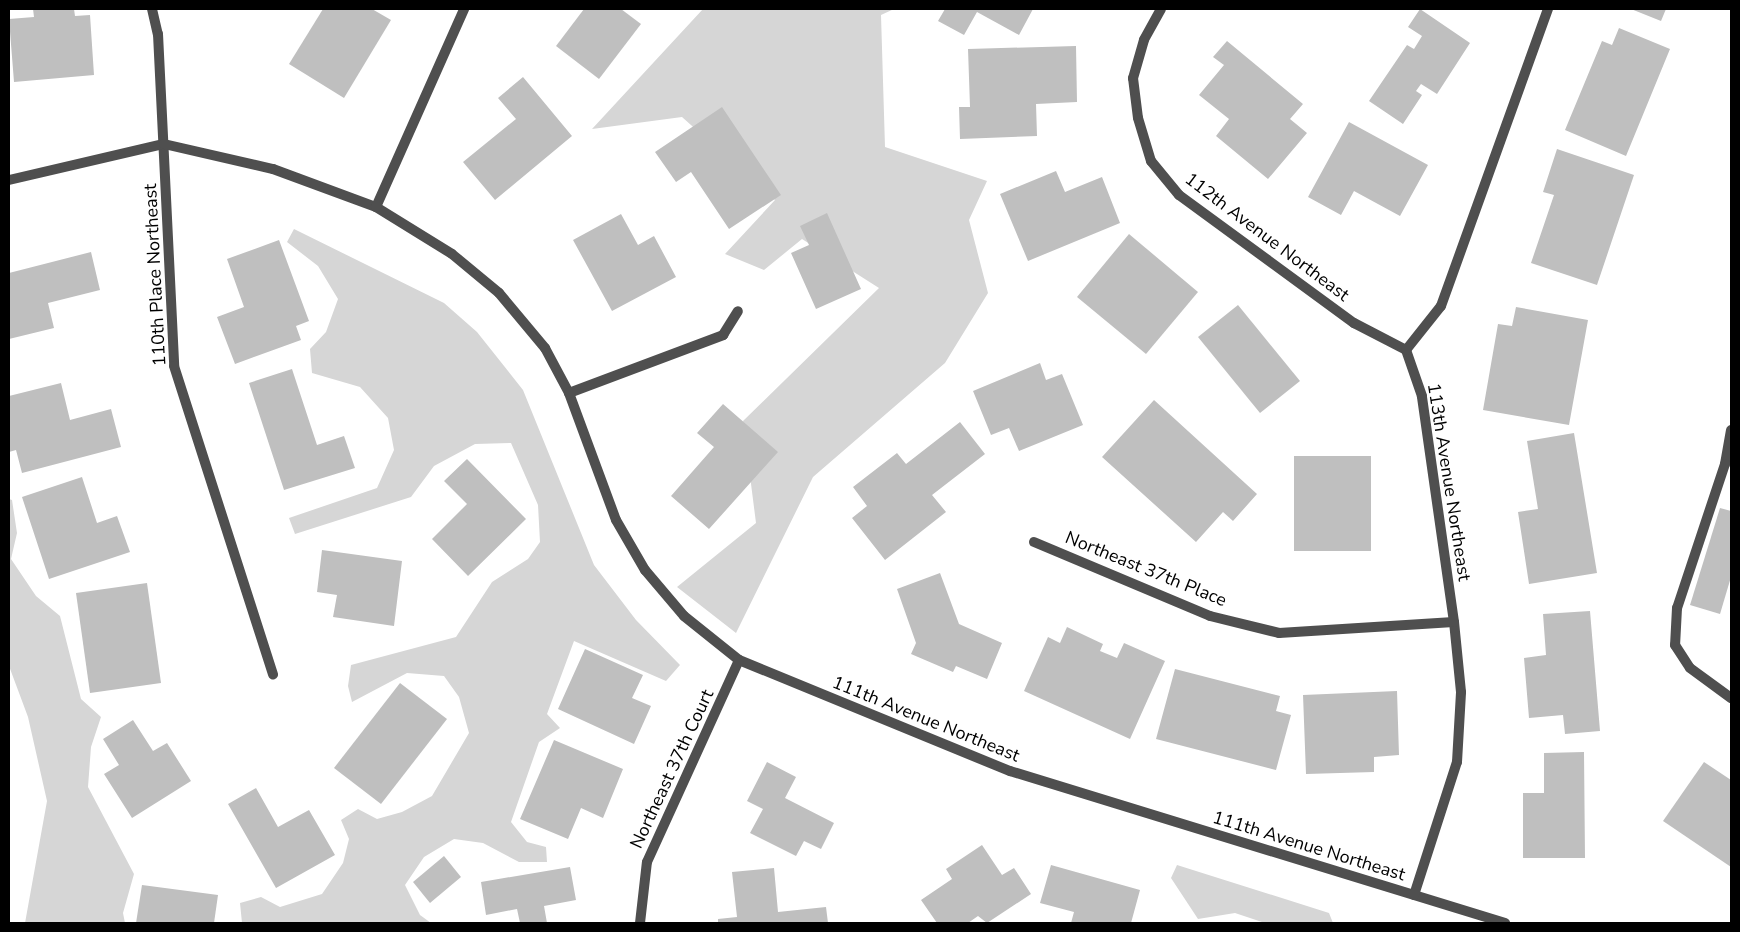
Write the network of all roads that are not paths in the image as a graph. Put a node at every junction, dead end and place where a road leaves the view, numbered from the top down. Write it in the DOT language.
graph roads {
  1 [pos="152,9"];
  2 [pos="464,9"];
  3 [pos="1161,9"];
  4 [pos="1548,9"];
  5 [pos="164,144"];
  6 [pos="9,180"];
  7 [pos="376,207"];
  8 [pos="738,311"];
  9 [pos="1406,350"];
  10 [pos="569,393"];
  11 [pos="1731,430"];
  12 [pos="1034,542"];
  13 [pos="1454,622"];
  14 [pos="739,660"];
  15 [pos="273,675"];
  16 [pos="1731,698"];
  17 [pos="1414,896"];
  18 [pos="640,923"];
  19 [pos="1505,923"];
  1 -- 5 [label="street, 110th Place Northeast"];
  2 -- 7 [label="street"];
  3 -- 9 [label="street, 112th Avenue Northeast"];
  4 -- 9 [label="street"];
  5 -- 6 [label="street"];
  5 -- 7 [label="street, 111th Avenue Northeast"];
  5 -- 15 [label="street, 110th Place Northeast"];
  7 -- 10 [label="street, 111th Avenue Northeast"];
  8 -- 10 [label="street"];
  9 -- 13 [label="street, 113th Avenue Northeast"];
  10 -- 14 [label="street, 111th Avenue Northeast"];
  11 -- 16 [label="street"];
  12 -- 13 [label="street, Northeast 37th Place"];
  13 -- 17 [label="street, 113th Avenue Northeast"];
  14 -- 17 [label="street, 111th Avenue Northeast"];
  14 -- 18 [label="street, Northeast 37th Court"];
  17 -- 19 [label="street, 111th Avenue Northeast"];
}
